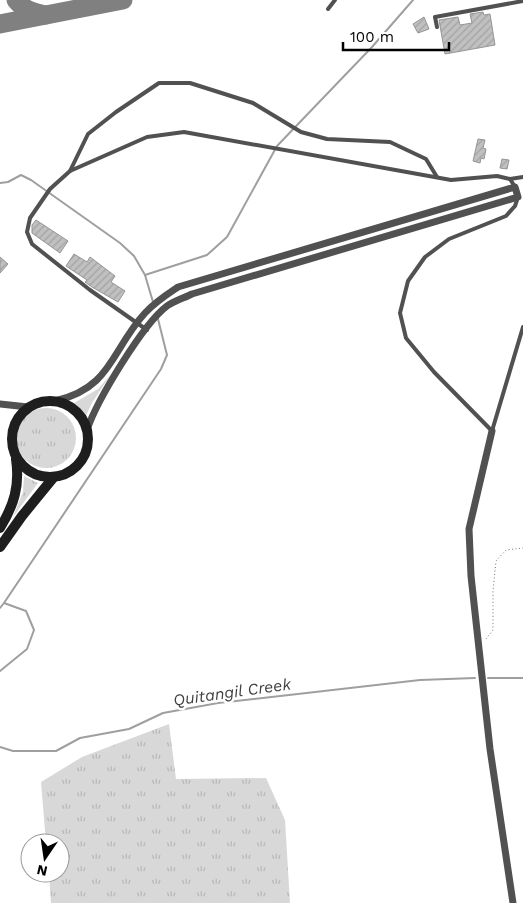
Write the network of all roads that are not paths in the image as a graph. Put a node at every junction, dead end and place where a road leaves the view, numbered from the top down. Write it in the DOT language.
graph roads {
  1 [pos="335,0"];
  2 [pos="523,0"];
  3 [pos="328,9"];
  4 [pos="437,27"];
  5 [pos="70,171"];
  6 [pos="437,177"];
  7 [pos="523,177"];
  8 [pos="510,179"];
  9 [pos="515,187"];
  10 [pos="518,197"];
  11 [pos="138,323"];
  12 [pos="523,327"];
  13 [pos="147,330"];
  14 [pos="55,401"];
  15 [pos="0,404"];
  16 [pos="28,407"];
  17 [pos="87,430"];
  18 [pos="492,431"];
  19 [pos="16,458"];
  20 [pos="53,478"];
  21 [pos="0,528"];
  22 [pos="0,547"];
  23 [pos="513,903"];
  1 -- 3 [label="lane"];
  2 -- 4 [label="lane"];
  5 -- 6 [label="lane"];
  5 -- 6 [label="lane"];
  5 -- 11 [label="lane"];
  6 -- 8 [label="lane"];
  7 -- 8 [label="lane"];
  8 -- 9 [label="lane"];
  9 -- 10 [label="street"];
  9 -- 11 [label="street"];
  10 -- 13 [label="street"];
  10 -- 18 [label="lane"];
  11 -- 13 [label="lane"];
  11 -- 14 [label="street"];
  12 -- 18 [label="lane"];
  13 -- 17 [label="street"];
  14 -- 16 [label="main road"];
  14 -- 17 [label="main road"];
  15 -- 16 [label="street"];
  16 -- 19 [label="main road"];
  17 -- 20 [label="main road"];
  18 -- 23 [label="street"];
  19 -- 20 [label="main road"];
  19 -- 21 [label="main road"];
  20 -- 22 [label="main road"];
}
